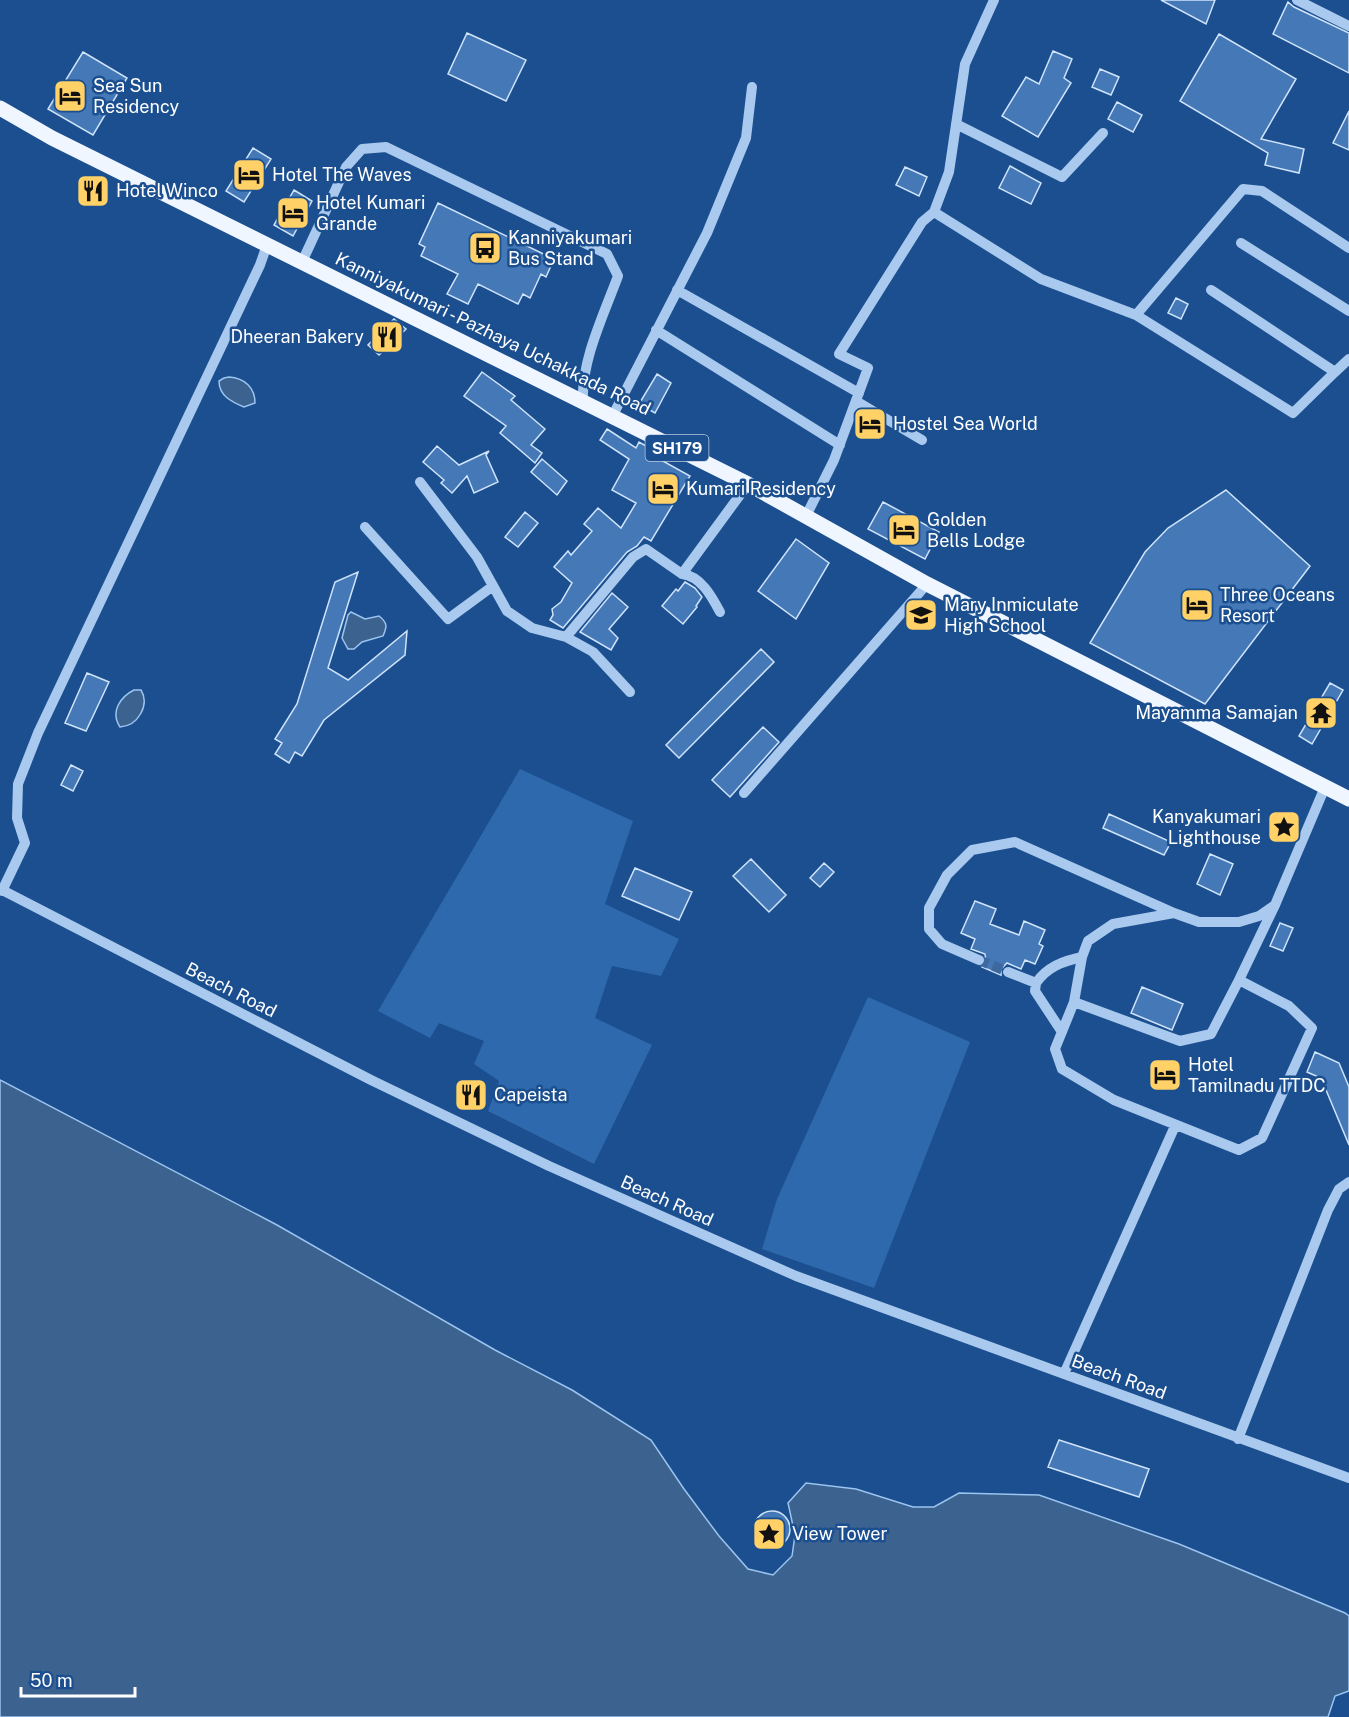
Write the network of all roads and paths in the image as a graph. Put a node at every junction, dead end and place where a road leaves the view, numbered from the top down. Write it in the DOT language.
graph roads {
  1 [pos="994,0"];
  2 [pos="1297,0"];
  3 [pos="1349,26"];
  4 [pos="752,87"];
  5 [pos="0,108"];
  6 [pos="956,124"];
  7 [pos="1103,133"];
  8 [pos="934,212"];
  9 [pos="1241,243"];
  10 [pos="267,245"];
  11 [pos="1349,248"];
  12 [pos="302,262"];
  13 [pos="677,290"];
  14 [pos="1211,290"];
  15 [pos="1349,311"];
  16 [pos="1137,315"];
  17 [pos="656,330"];
  18 [pos="1349,359"];
  19 [pos="1335,372"];
  20 [pos="858,397"];
  21 [pos="583,402"];
  22 [pos="613,415"];
  23 [pos="922,440"];
  24 [pos="840,445"];
  25 [pos="420,482"];
  26 [pos="748,484"];
  27 [pos="806,516"];
  28 [pos="365,527"];
  29 [pos="682,574"];
  30 [pos="927,584"];
  31 [pos="493,586"];
  32 [pos="720,612"];
  33 [pos="566,637"];
  34 [pos="630,692"];
  35 [pos="1324,787"];
  36 [pos="744,793"];
  37 [pos="1349,799"];
  38 [pos="1,890"];
  39 [pos="1275,905"];
  40 [pos="1174,913"];
  41 [pos="1082,957"];
  42 [pos="979,960"];
  43 [pos="1008,972"];
  44 [pos="1239,980"];
  45 [pos="1036,983"];
  46 [pos="1074,1002"];
  47 [pos="1062,1032"];
  48 [pos="1176,1126"];
  49 [pos="1349,1182"];
  50 [pos="1064,1374"];
  51 [pos="1238,1439"];
  52 [pos="1349,1478"];
  1 -- 6 [label="street"];
  2 -- 3 [label="street"];
  4 -- 13 [label="street"];
  5 -- 10 [label="main road, Kanniyakumari - Pazhaya Uchakkada Road / SH179"];
  6 -- 7 [label="street"];
  6 -- 8 [label="street"];
  8 -- 16 [label="street"];
  8 -- 20 [label="street"];
  9 -- 15 [label="street"];
  10 -- 12 [label="main road, Kanniyakumari - Pazhaya Uchakkada Road / SH179"];
  10 -- 38 [label="street"];
  11 -- 16 [label="street"];
  12 -- 21 [label="main road, Kanniyakumari - Pazhaya Uchakkada Road / SH179"];
  12 -- 21 [label="street"];
  13 -- 17 [label="street"];
  13 -- 20 [label="street"];
  14 -- 19 [label="street"];
  16 -- 19 [label="street"];
  17 -- 22 [label="street"];
  17 -- 24 [label="street"];
  18 -- 19 [label="street"];
  20 -- 23 [label="street"];
  20 -- 24 [label="street"];
  21 -- 22 [label="main road, Kanniyakumari - Pazhaya Uchakkada Road / SH179"];
  22 -- 26 [label="main road, Kanniyakumari - Pazhaya Uchakkada Road / SH179"];
  24 -- 27 [label="street"];
  25 -- 31 [label="street"];
  26 -- 27 [label="main road, Kanniyakumari - Pazhaya Uchakkada Road / SH179"];
  26 -- 29 [label="street"];
  27 -- 30 [label="main road, Kanniyakumari - Pazhaya Uchakkada Road / SH179"];
  28 -- 31 [label="street"];
  29 -- 32 [label="street"];
  29 -- 33 [label="street"];
  30 -- 35 [label="main road, Kanniyakumari - Pazhaya Uchakkada Road / SH179"];
  30 -- 36 [label="street"];
  31 -- 33 [label="street"];
  33 -- 34 [label="street"];
  35 -- 37 [label="main road, Kanniyakumari - Pazhaya Uchakkada Road / SH179"];
  35 -- 39 [label="street"];
  38 -- 50 [label="street, Beach Road"];
  39 -- 40 [label="street"];
  39 -- 44 [label="street"];
  40 -- 41 [label="street"];
  40 -- 42 [label="street"];
  41 -- 45 [label="street"];
  41 -- 46 [label="street"];
  43 -- 45 [label="street"];
  44 -- 46 [label="street"];
  44 -- 48 [label="street"];
  45 -- 47 [label="street"];
  46 -- 47 [label="street"];
  47 -- 48 [label="street"];
  48 -- 50 [label="street"];
  49 -- 51 [label="street"];
  50 -- 51 [label="street, Beach Road"];
  51 -- 52 [label="street, Beach Road"];
}
